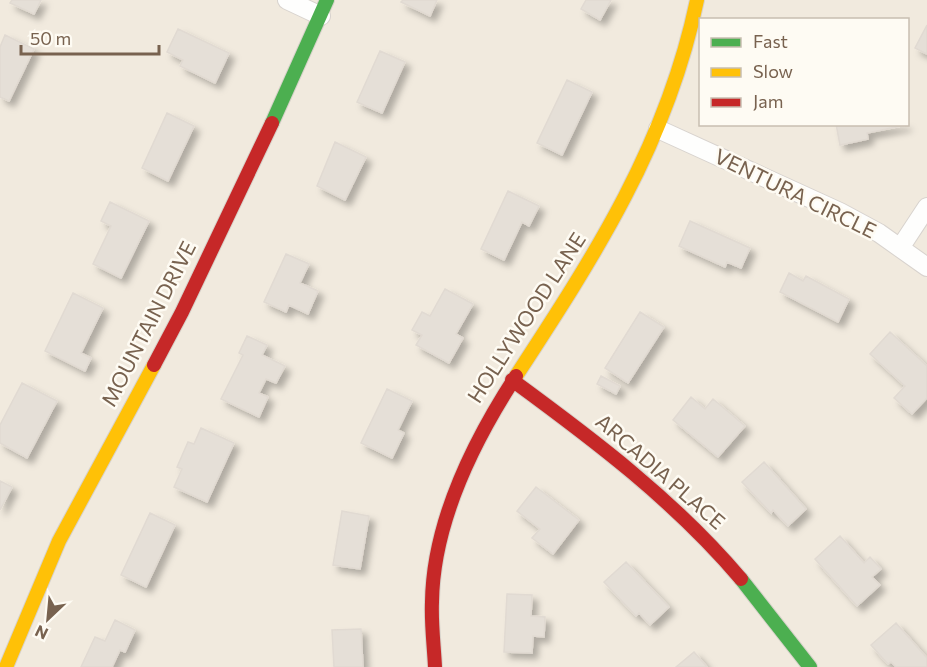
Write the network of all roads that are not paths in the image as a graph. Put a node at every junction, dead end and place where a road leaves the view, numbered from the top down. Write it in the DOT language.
graph roads {
  1 [pos="287,0"];
  2 [pos="697,0"];
  3 [pos="324,8"];
  4 [pos="658,129"];
  5 [pos="927,207"];
  6 [pos="900,249"];
  7 [pos="927,267"];
  8 [pos="512,380"];
  9 [pos="6,667"];
  10 [pos="435,667"];
  11 [pos="810,667"];
  1 -- 3 [label="street"];
  2 -- 4 [label="street, HOLLYWOOD LANE"];
  3 -- 9 [label="street, MOUNTAIN DRIVE"];
  4 -- 6 [label="street, VENTURA CIRCLE"];
  4 -- 8 [label="street, HOLLYWOOD LANE"];
  5 -- 6 [label="street"];
  6 -- 7 [label="street, VENTURA CIRCLE"];
  8 -- 10 [label="street, HOLLYWOOD LANE"];
  8 -- 11 [label="street, ARCADIA PLACE"];
}
